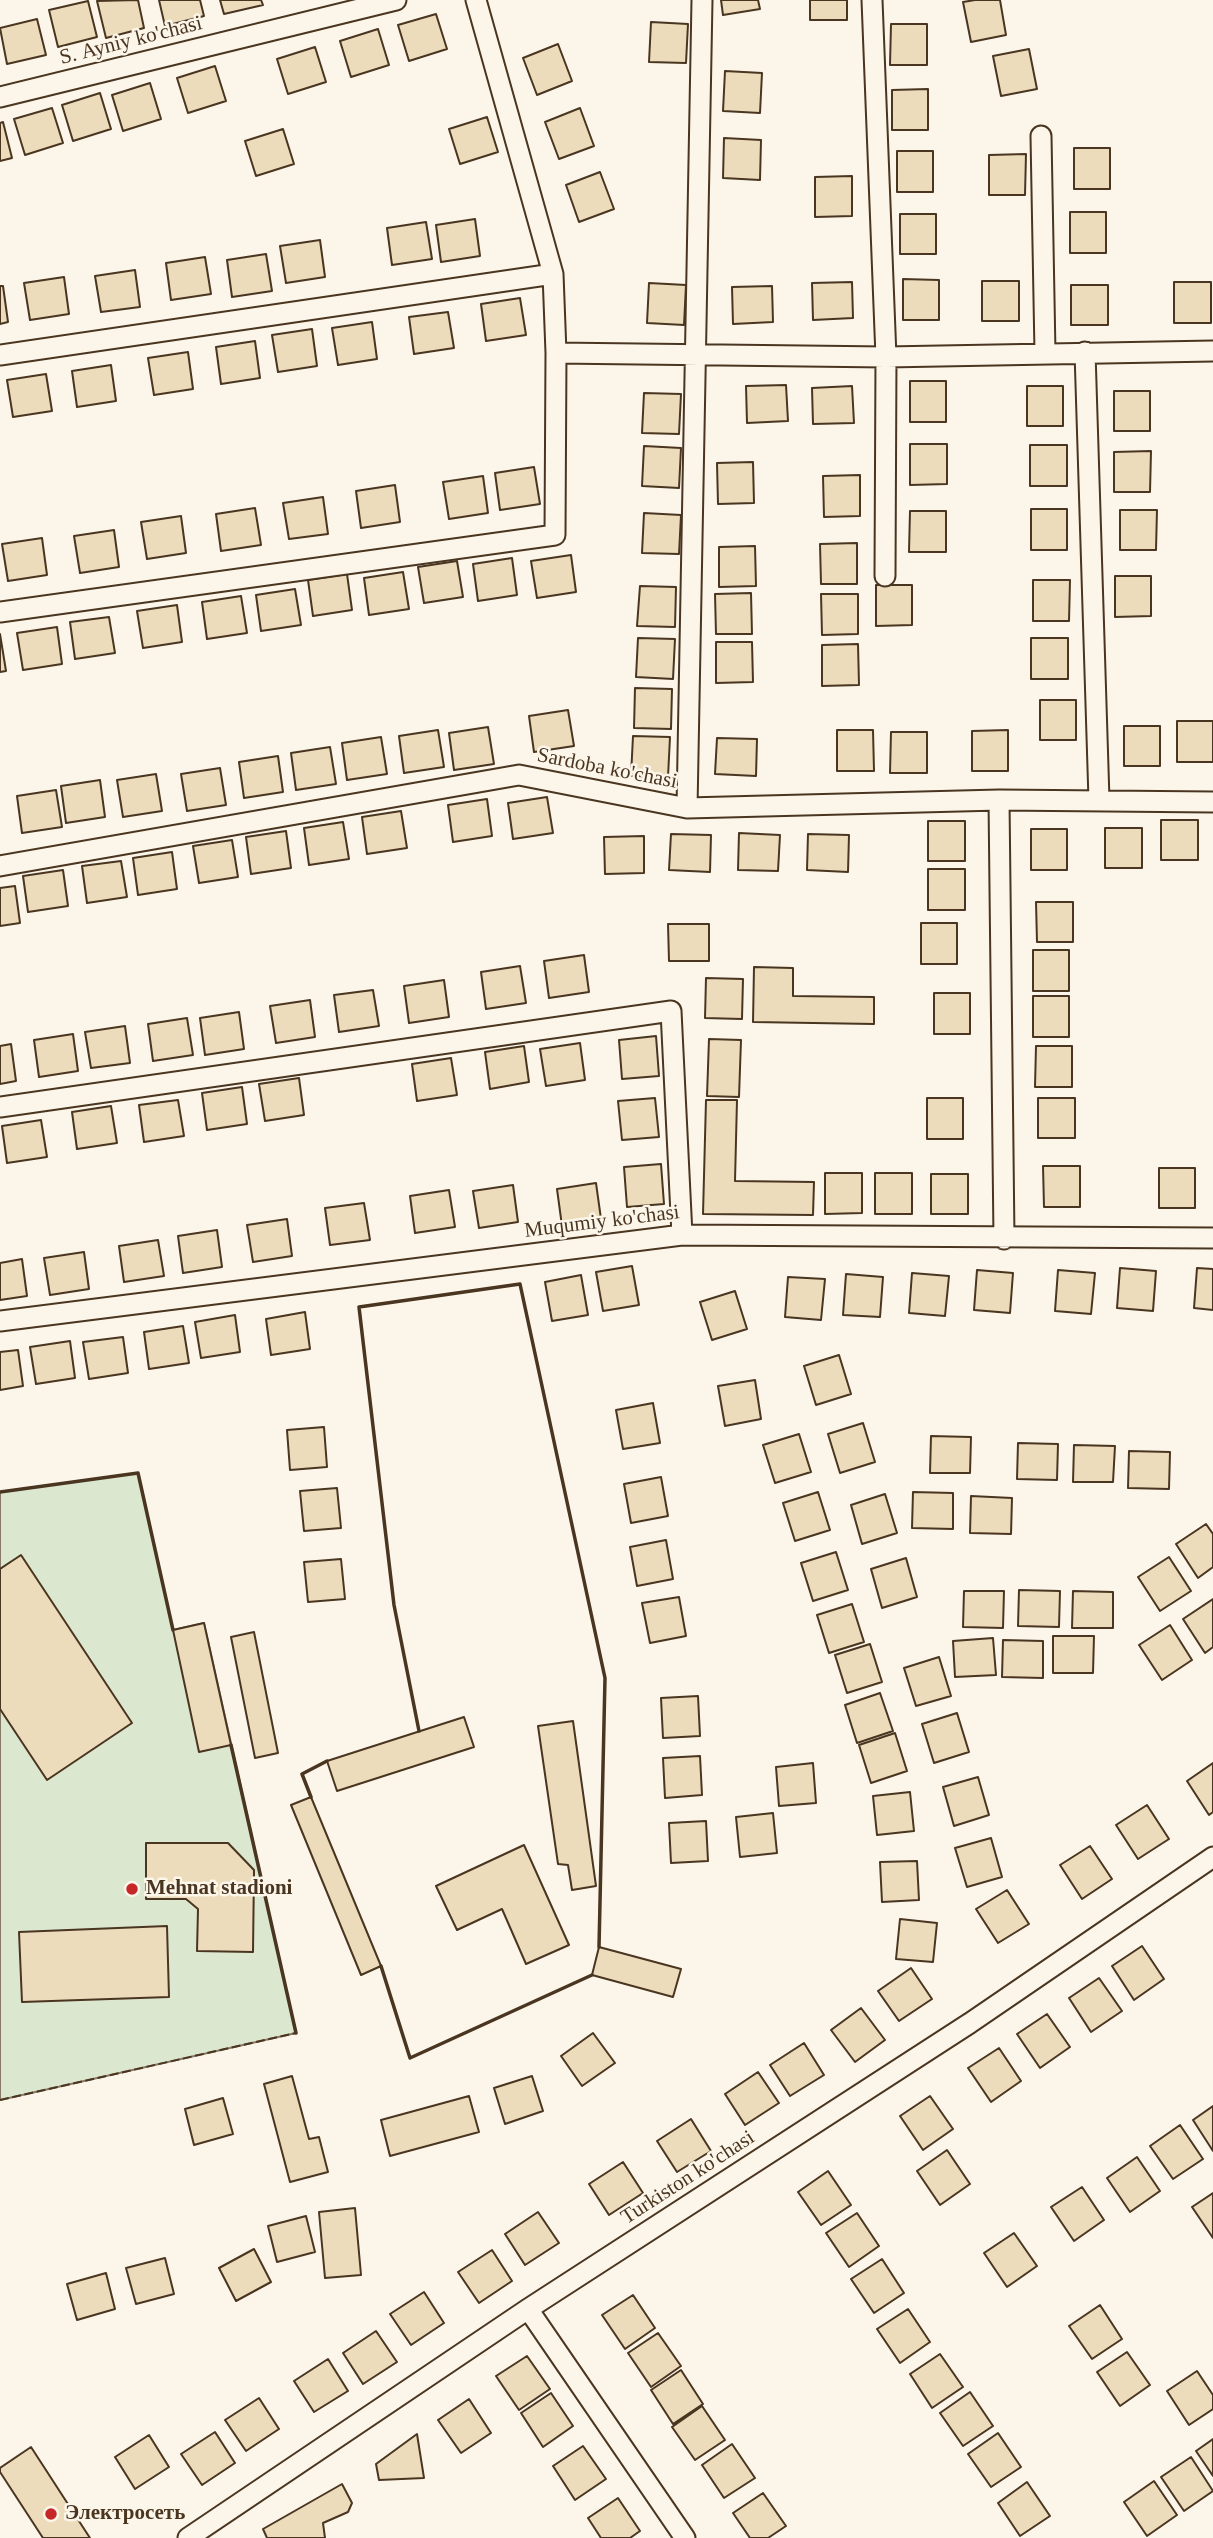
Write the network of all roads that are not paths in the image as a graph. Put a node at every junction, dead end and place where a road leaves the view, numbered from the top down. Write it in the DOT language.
graph roads {
  1 [pos="396,0"];
  2 [pos="476,0"];
  3 [pos="702,0"];
  4 [pos="872,0"];
  5 [pos="0,97"];
  6 [pos="1041,136"];
  7 [pos="553,274"];
  8 [pos="1213,351"];
  9 [pos="695,352"];
  10 [pos="1085,352"];
  11 [pos="556,353"];
  12 [pos="1045,353"];
  13 [pos="0,355"];
  14 [pos="886,357"];
  15 [pos="886,576"];
  16 [pos="0,612"];
  17 [pos="999,800"];
  18 [pos="1099,800"];
  19 [pos="1213,802"];
  20 [pos="687,808"];
  21 [pos="0,866"];
  22 [pos="0,1107"];
  23 [pos="682,1235"];
  24 [pos="1213,1238"];
  25 [pos="1004,1239"];
  26 [pos="0,1321"];
  27 [pos="1213,1857"];
  28 [pos="528,2309"];
  29 [pos="188,2538"];
  30 [pos="685,2538"];
  1 -- 5 [label="street, S. Ayniy ko'chasi"];
  2 -- 7 [label="street"];
  3 -- 9 [label="street"];
  4 -- 14 [label="street"];
  6 -- 12 [label="street"];
  7 -- 11 [label="street"];
  7 -- 13 [label="street"];
  8 -- 10 [label="street"];
  9 -- 11 [label="street"];
  9 -- 14 [label="street"];
  9 -- 20 [label="street"];
  10 -- 12 [label="street"];
  10 -- 18 [label="street"];
  11 -- 16 [label="street"];
  12 -- 14 [label="street"];
  14 -- 15 [label="street"];
  17 -- 18 [label="street, Sardoba ko'chasi"];
  17 -- 20 [label="street, Sardoba ko'chasi"];
  17 -- 25 [label="street"];
  18 -- 19 [label="street, Sardoba ko'chasi"];
  20 -- 21 [label="street, Sardoba ko'chasi"];
  22 -- 23 [label="street"];
  23 -- 25 [label="street, Muqumiy ko'chasi"];
  23 -- 26 [label="street, Muqumiy ko'chasi"];
  24 -- 25 [label="street, Muqumiy ko'chasi"];
  27 -- 28 [label="street, Turkiston ko'chasi"];
  28 -- 29 [label="street, Turkiston ko'chasi"];
  28 -- 30 [label="street"];
}
